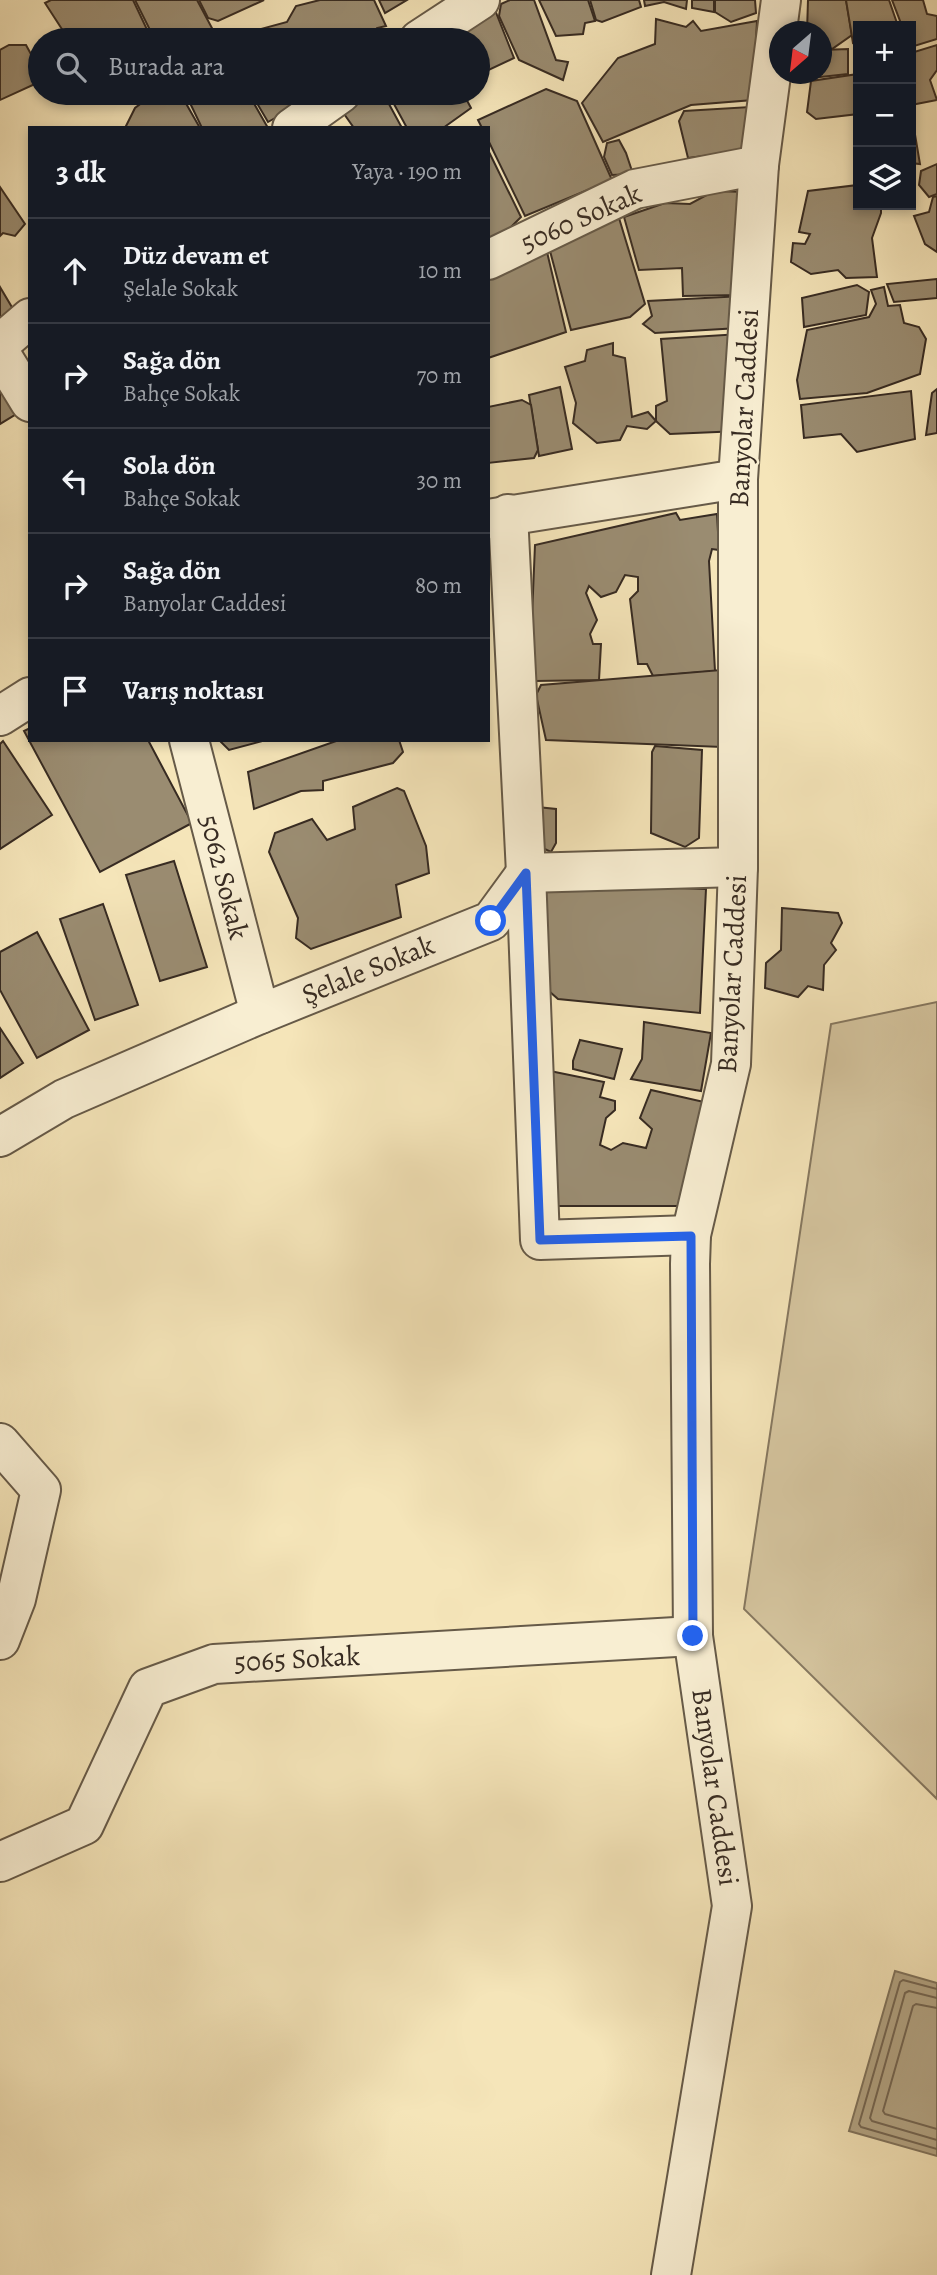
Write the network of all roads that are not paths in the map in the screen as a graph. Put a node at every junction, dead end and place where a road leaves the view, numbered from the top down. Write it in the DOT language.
graph roads {
  1 [pos="480,0"];
  2 [pos="781,0"];
  3 [pos="437,28"];
  4 [pos="324,105"];
  5 [pos="295,126"];
  6 [pos="759,165"];
  7 [pos="490,259"];
  8 [pos="28,320"];
  9 [pos="0,344"];
  10 [pos="0,353"];
  11 [pos="28,399"];
  12 [pos="738,479"];
  13 [pos="498,517"];
  14 [pos="28,698"];
  15 [pos="0,716"];
  16 [pos="190,742"];
  17 [pos="738,867"];
  18 [pos="526,873"];
  19 [pos="260,1014"];
  20 [pos="0,1137"];
  21 [pos="691,1236"];
  22 [pos="0,1443"];
  23 [pos="693,1636"];
  24 [pos="0,1640"];
  25 [pos="0,1862"];
  26 [pos="671,2275"];
  1 -- 3 [label="street"];
  2 -- 6 [label="street, Banyolar Caddesi"];
  4 -- 5 [label="street"];
  6 -- 7 [label="street, 5060 Sokak"];
  6 -- 12 [label="street, Banyolar Caddesi"];
  8 -- 9 [label="street"];
  10 -- 11 [label="street"];
  12 -- 13 [label="street"];
  12 -- 17 [label="street, Banyolar Caddesi"];
  13 -- 18 [label="street"];
  14 -- 15 [label="street"];
  16 -- 19 [label="street, 5062 Sokak"];
  17 -- 18 [label="street"];
  17 -- 21 [label="street, Banyolar Caddesi"];
  18 -- 19 [label="street, Şelale Sokak"];
  18 -- 21 [label="street"];
  19 -- 20 [label="street, Şelale Sokak"];
  21 -- 23 [label="street, Banyolar Caddesi"];
  22 -- 24 [label="street"];
  23 -- 25 [label="street, 5065 Sokak"];
  23 -- 26 [label="street, Banyolar Caddesi"];
}
